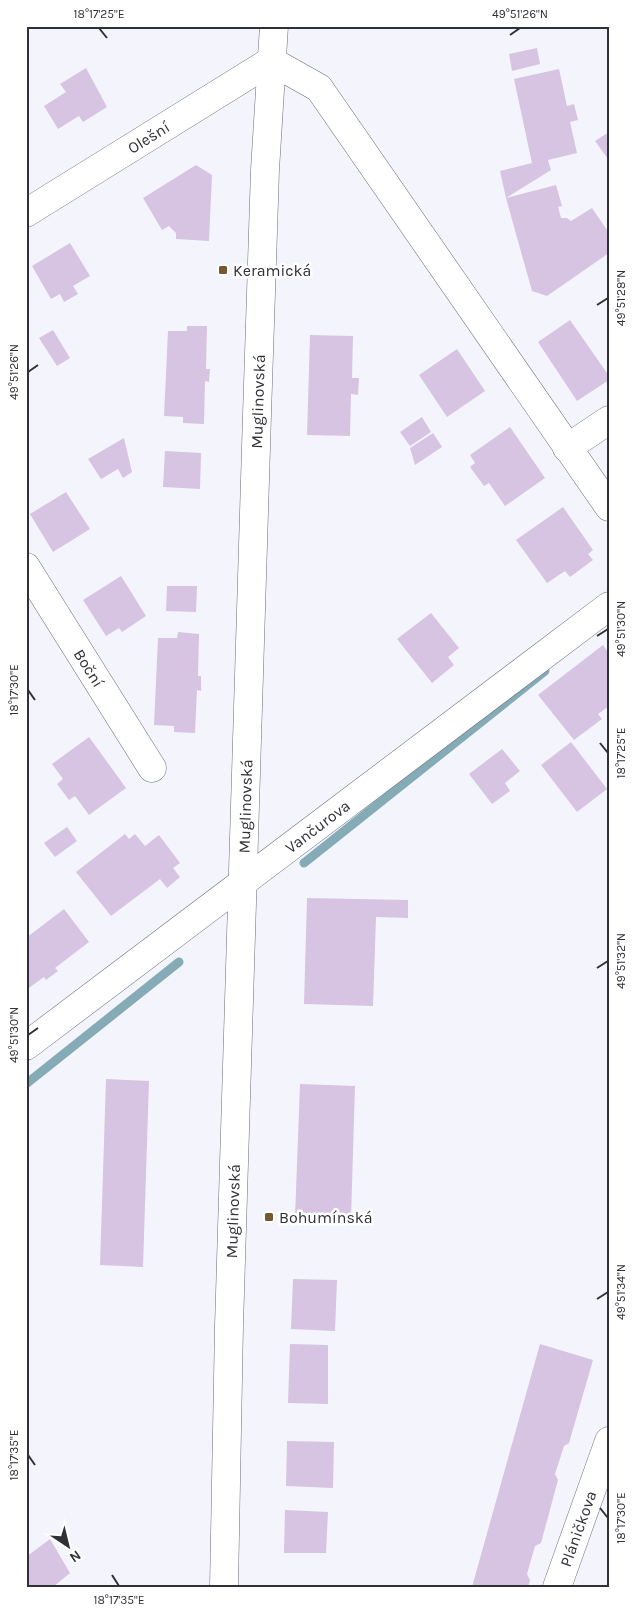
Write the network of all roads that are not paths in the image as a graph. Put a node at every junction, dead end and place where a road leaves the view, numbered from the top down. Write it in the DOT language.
graph roads {
  1 [pos="274,26"];
  2 [pos="271,61"];
  3 [pos="26,214"];
  4 [pos="609,420"];
  5 [pos="568,448"];
  6 [pos="609,507"];
  7 [pos="26,567"];
  8 [pos="609,606"];
  9 [pos="152,768"];
  10 [pos="244,881"];
  11 [pos="26,1046"];
  12 [pos="609,1441"];
  13 [pos="224,1587"];
  14 [pos="557,1587"];
  1 -- 2 [label="street, Muglinovská"];
  2 -- 3 [label="street, Olešní"];
  2 -- 5 [label="street"];
  2 -- 10 [label="street, Muglinovská"];
  4 -- 5 [label="street"];
  5 -- 6 [label="street"];
  7 -- 9 [label="street, Boční"];
  8 -- 10 [label="street, Vančurova"];
  10 -- 11 [label="street, Vančurova"];
  10 -- 13 [label="street, Muglinovská"];
  12 -- 14 [label="street, Pláničkova"];
}
